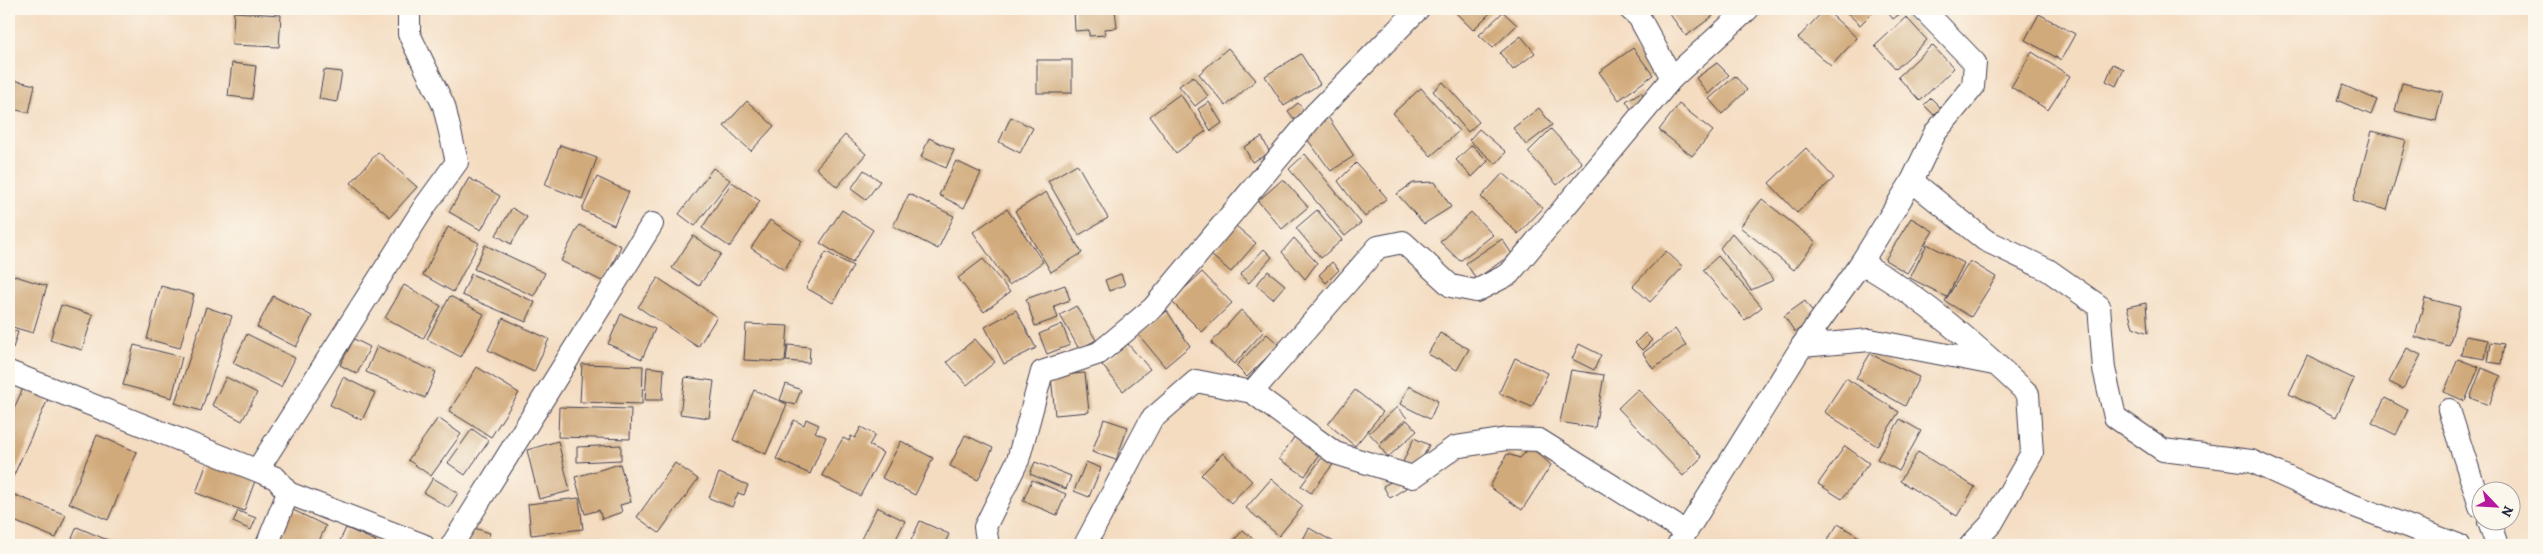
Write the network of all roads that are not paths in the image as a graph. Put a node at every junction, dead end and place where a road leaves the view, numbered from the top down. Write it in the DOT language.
graph roads {
  1 [pos="409,9"];
  2 [pos="1418,9"];
  3 [pos="1630,9"];
  4 [pos="1748,9"];
  5 [pos="1923,9"];
  6 [pos="1672,78"];
  7 [pos="1912,181"];
  8 [pos="652,224"];
  9 [pos="1860,262"];
  10 [pos="1802,346"];
  11 [pos="1997,364"];
  12 [pos="9,372"];
  13 [pos="1252,392"];
  14 [pos="2449,410"];
  15 [pos="258,469"];
  16 [pos="2472,482"];
  17 [pos="288,493"];
  18 [pos="2492,532"];
  19 [pos="1682,539"];
  20 [pos="267,545"];
  21 [pos="423,545"];
  22 [pos="452,545"];
  23 [pos="988,545"];
  24 [pos="1084,545"];
  25 [pos="1971,545"];
  26 [pos="2458,545"];
  27 [pos="2496,545"];
  1 -- 15 [label="street"];
  2 -- 23 [label="street"];
  3 -- 6 [label="street"];
  4 -- 6 [label="street"];
  5 -- 7 [label="street"];
  6 -- 13 [label="street"];
  7 -- 9 [label="street"];
  7 -- 26 [label="street"];
  8 -- 22 [label="street"];
  9 -- 10 [label="street"];
  9 -- 11 [label="street"];
  10 -- 11 [label="street"];
  10 -- 19 [label="street"];
  11 -- 25 [label="street"];
  12 -- 15 [label="street"];
  13 -- 19 [label="street"];
  13 -- 24 [label="street"];
  14 -- 16 [label="street"];
  15 -- 17 [label="street"];
  17 -- 20 [label="street"];
  17 -- 21 [label="street"];
  18 -- 27 [label="street"];
}
